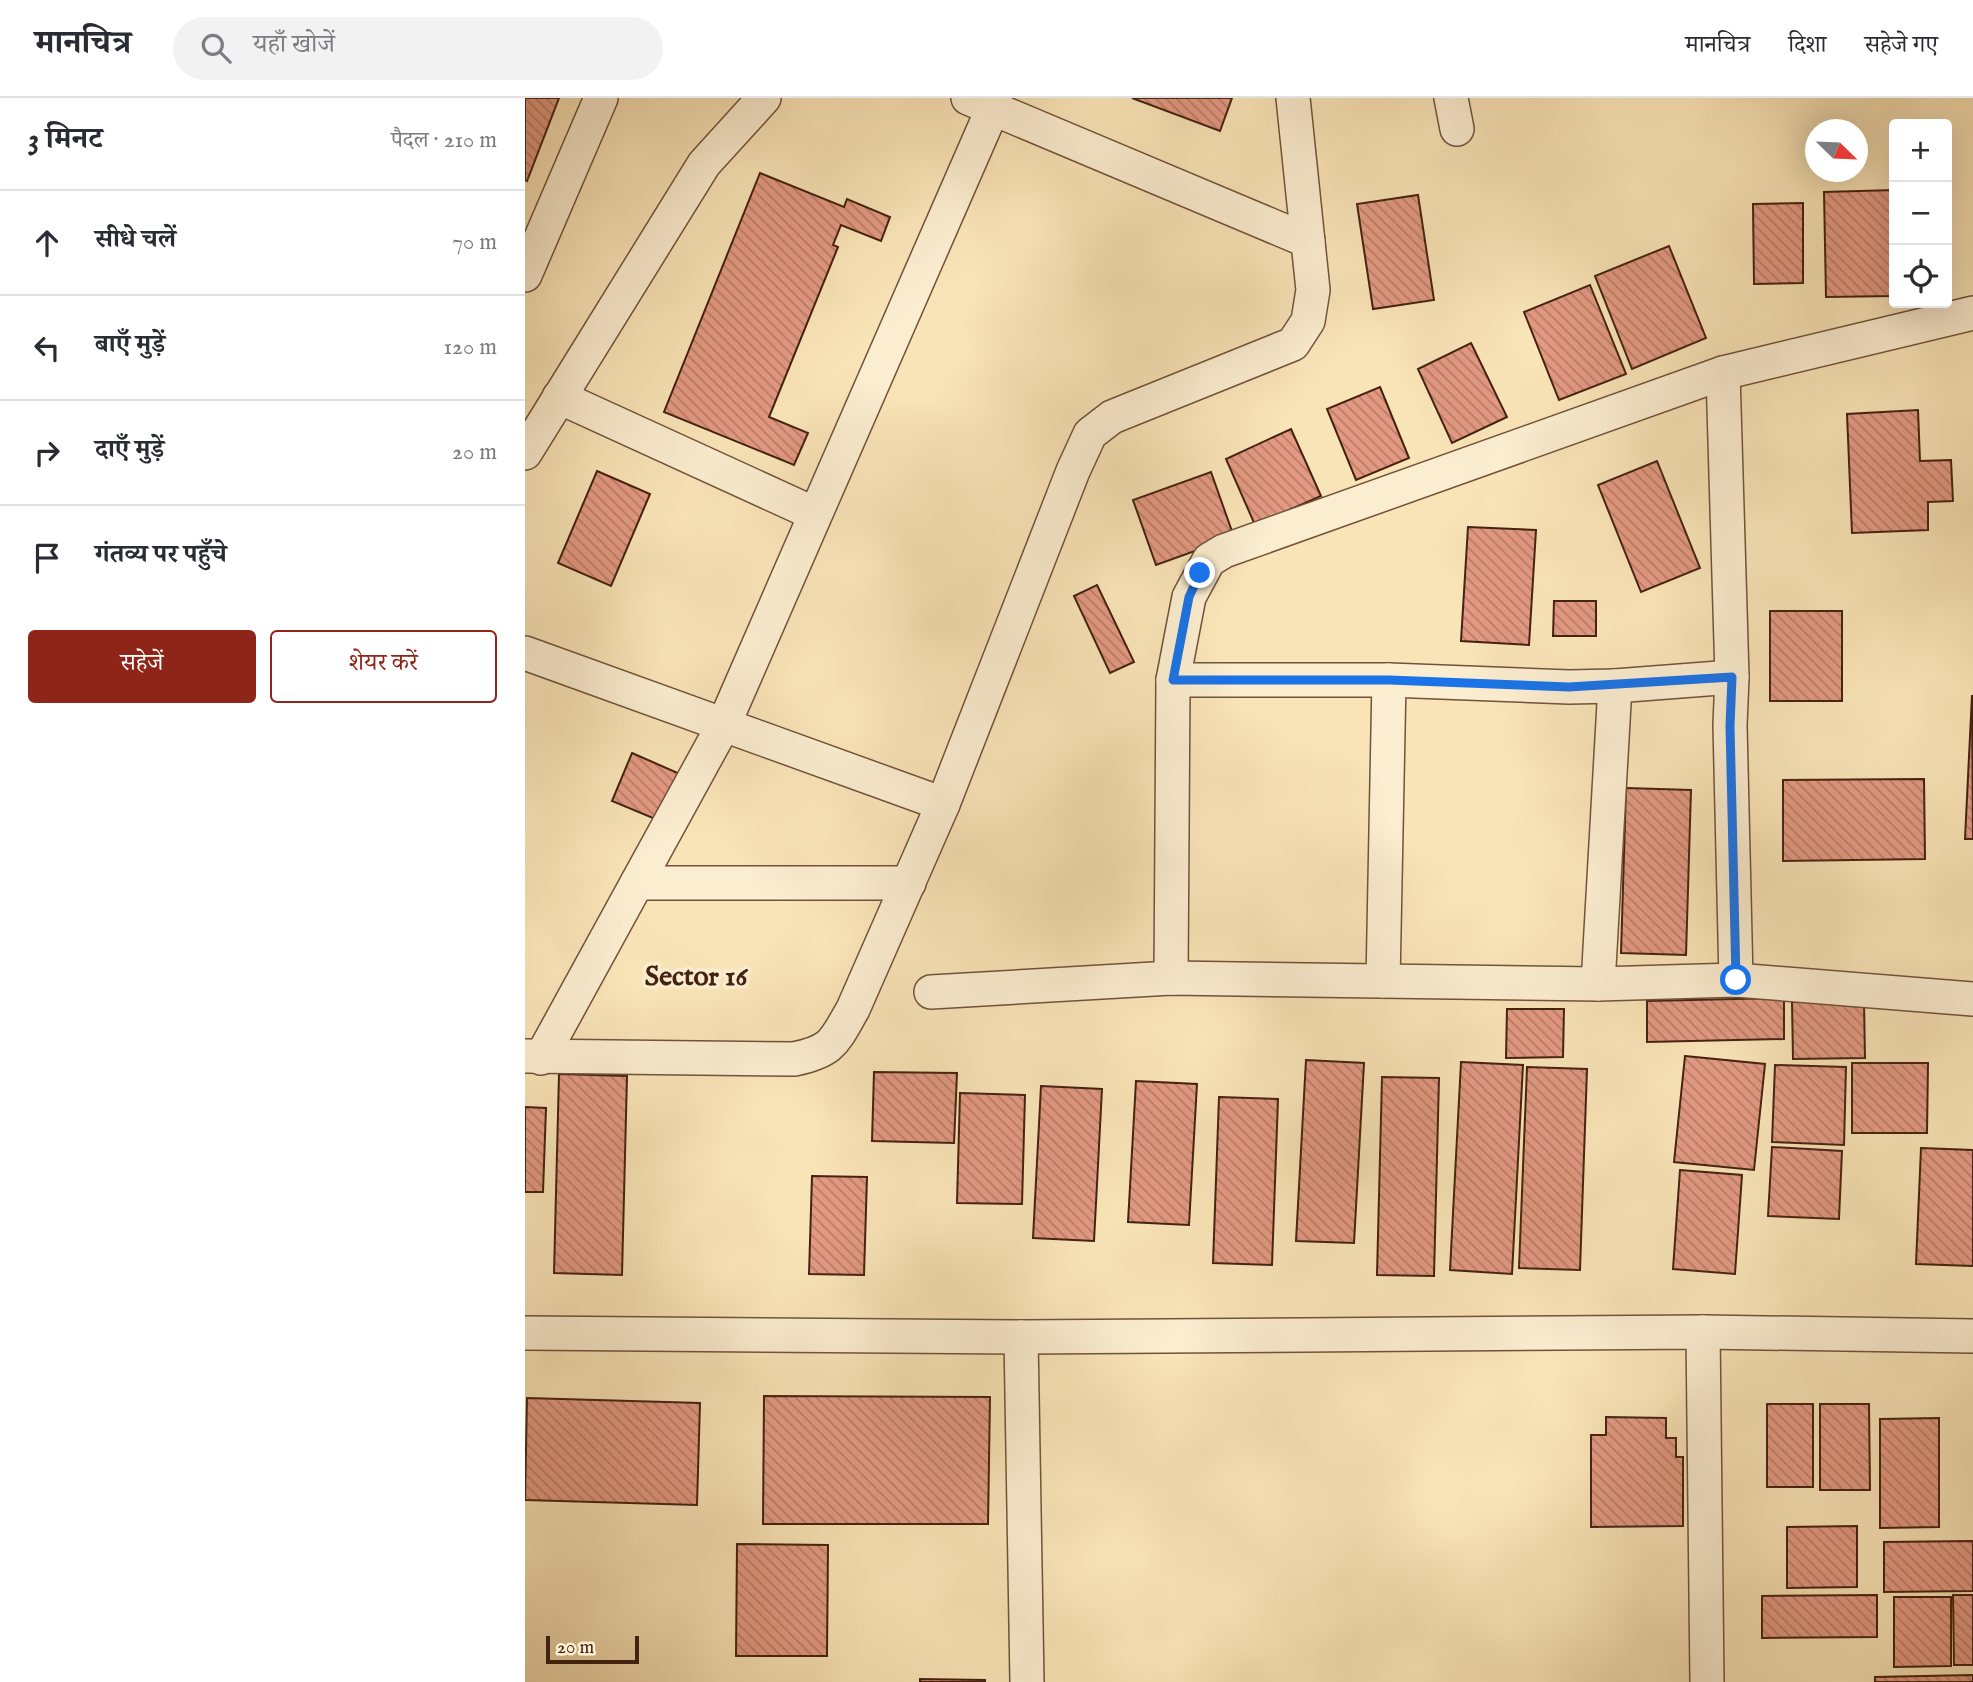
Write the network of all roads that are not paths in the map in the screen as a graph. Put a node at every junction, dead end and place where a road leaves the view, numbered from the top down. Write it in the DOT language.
graph roads {
  1 [pos="601,98"];
  2 [pos="764,98"];
  3 [pos="1293,98"];
  4 [pos="981,103"];
  5 [pos="1308,241"];
  6 [pos="525,275"];
  7 [pos="1973,313"];
  8 [pos="1723,373"];
  9 [pos="559,397"];
  10 [pos="525,453"];
  11 [pos="815,514"];
  12 [pos="525,653"];
  13 [pos="1732,677"];
  14 [pos="1173,680"];
  15 [pos="1389,680"];
  16 [pos="1615,685"];
  17 [pos="724,724"];
  18 [pos="943,804"];
  19 [pos="637,883"];
  20 [pos="909,883"];
  21 [pos="1171,978"];
  22 [pos="1736,980"];
  23 [pos="1383,981"];
  24 [pos="1598,984"];
  25 [pos="931,992"];
  26 [pos="1973,999"];
  27 [pos="533,1057"];
  28 [pos="1703,1332"];
  29 [pos="525,1333"];
  30 [pos="1973,1336"];
  31 [pos="1021,1337"];
  32 [pos="1027,1682"];
  33 [pos="1707,1682"];
  1 -- 6 [label="street"];
  2 -- 9 [label="street"];
  3 -- 5 [label="street"];
  4 -- 5 [label="street"];
  4 -- 11 [label="street"];
  5 -- 18 [label="street"];
  7 -- 8 [label="street"];
  8 -- 13 [label="street"];
  8 -- 14 [label="street"];
  9 -- 10 [label="street"];
  9 -- 11 [label="street"];
  11 -- 17 [label="street"];
  12 -- 17 [label="street"];
  13 -- 16 [label="street"];
  13 -- 22 [label="street"];
  14 -- 15 [label="street"];
  14 -- 21 [label="street"];
  15 -- 16 [label="street"];
  15 -- 23 [label="street"];
  16 -- 24 [label="street"];
  17 -- 18 [label="street"];
  17 -- 19 [label="street"];
  18 -- 20 [label="street"];
  19 -- 20 [label="street"];
  19 -- 27 [label="street"];
  20 -- 27 [label="street"];
  21 -- 23 [label="street"];
  21 -- 25 [label="street"];
  22 -- 24 [label="street"];
  22 -- 26 [label="street"];
  23 -- 24 [label="street"];
  28 -- 30 [label="street"];
  28 -- 31 [label="street"];
  28 -- 33 [label="street"];
  29 -- 31 [label="street"];
  31 -- 32 [label="street"];
}
